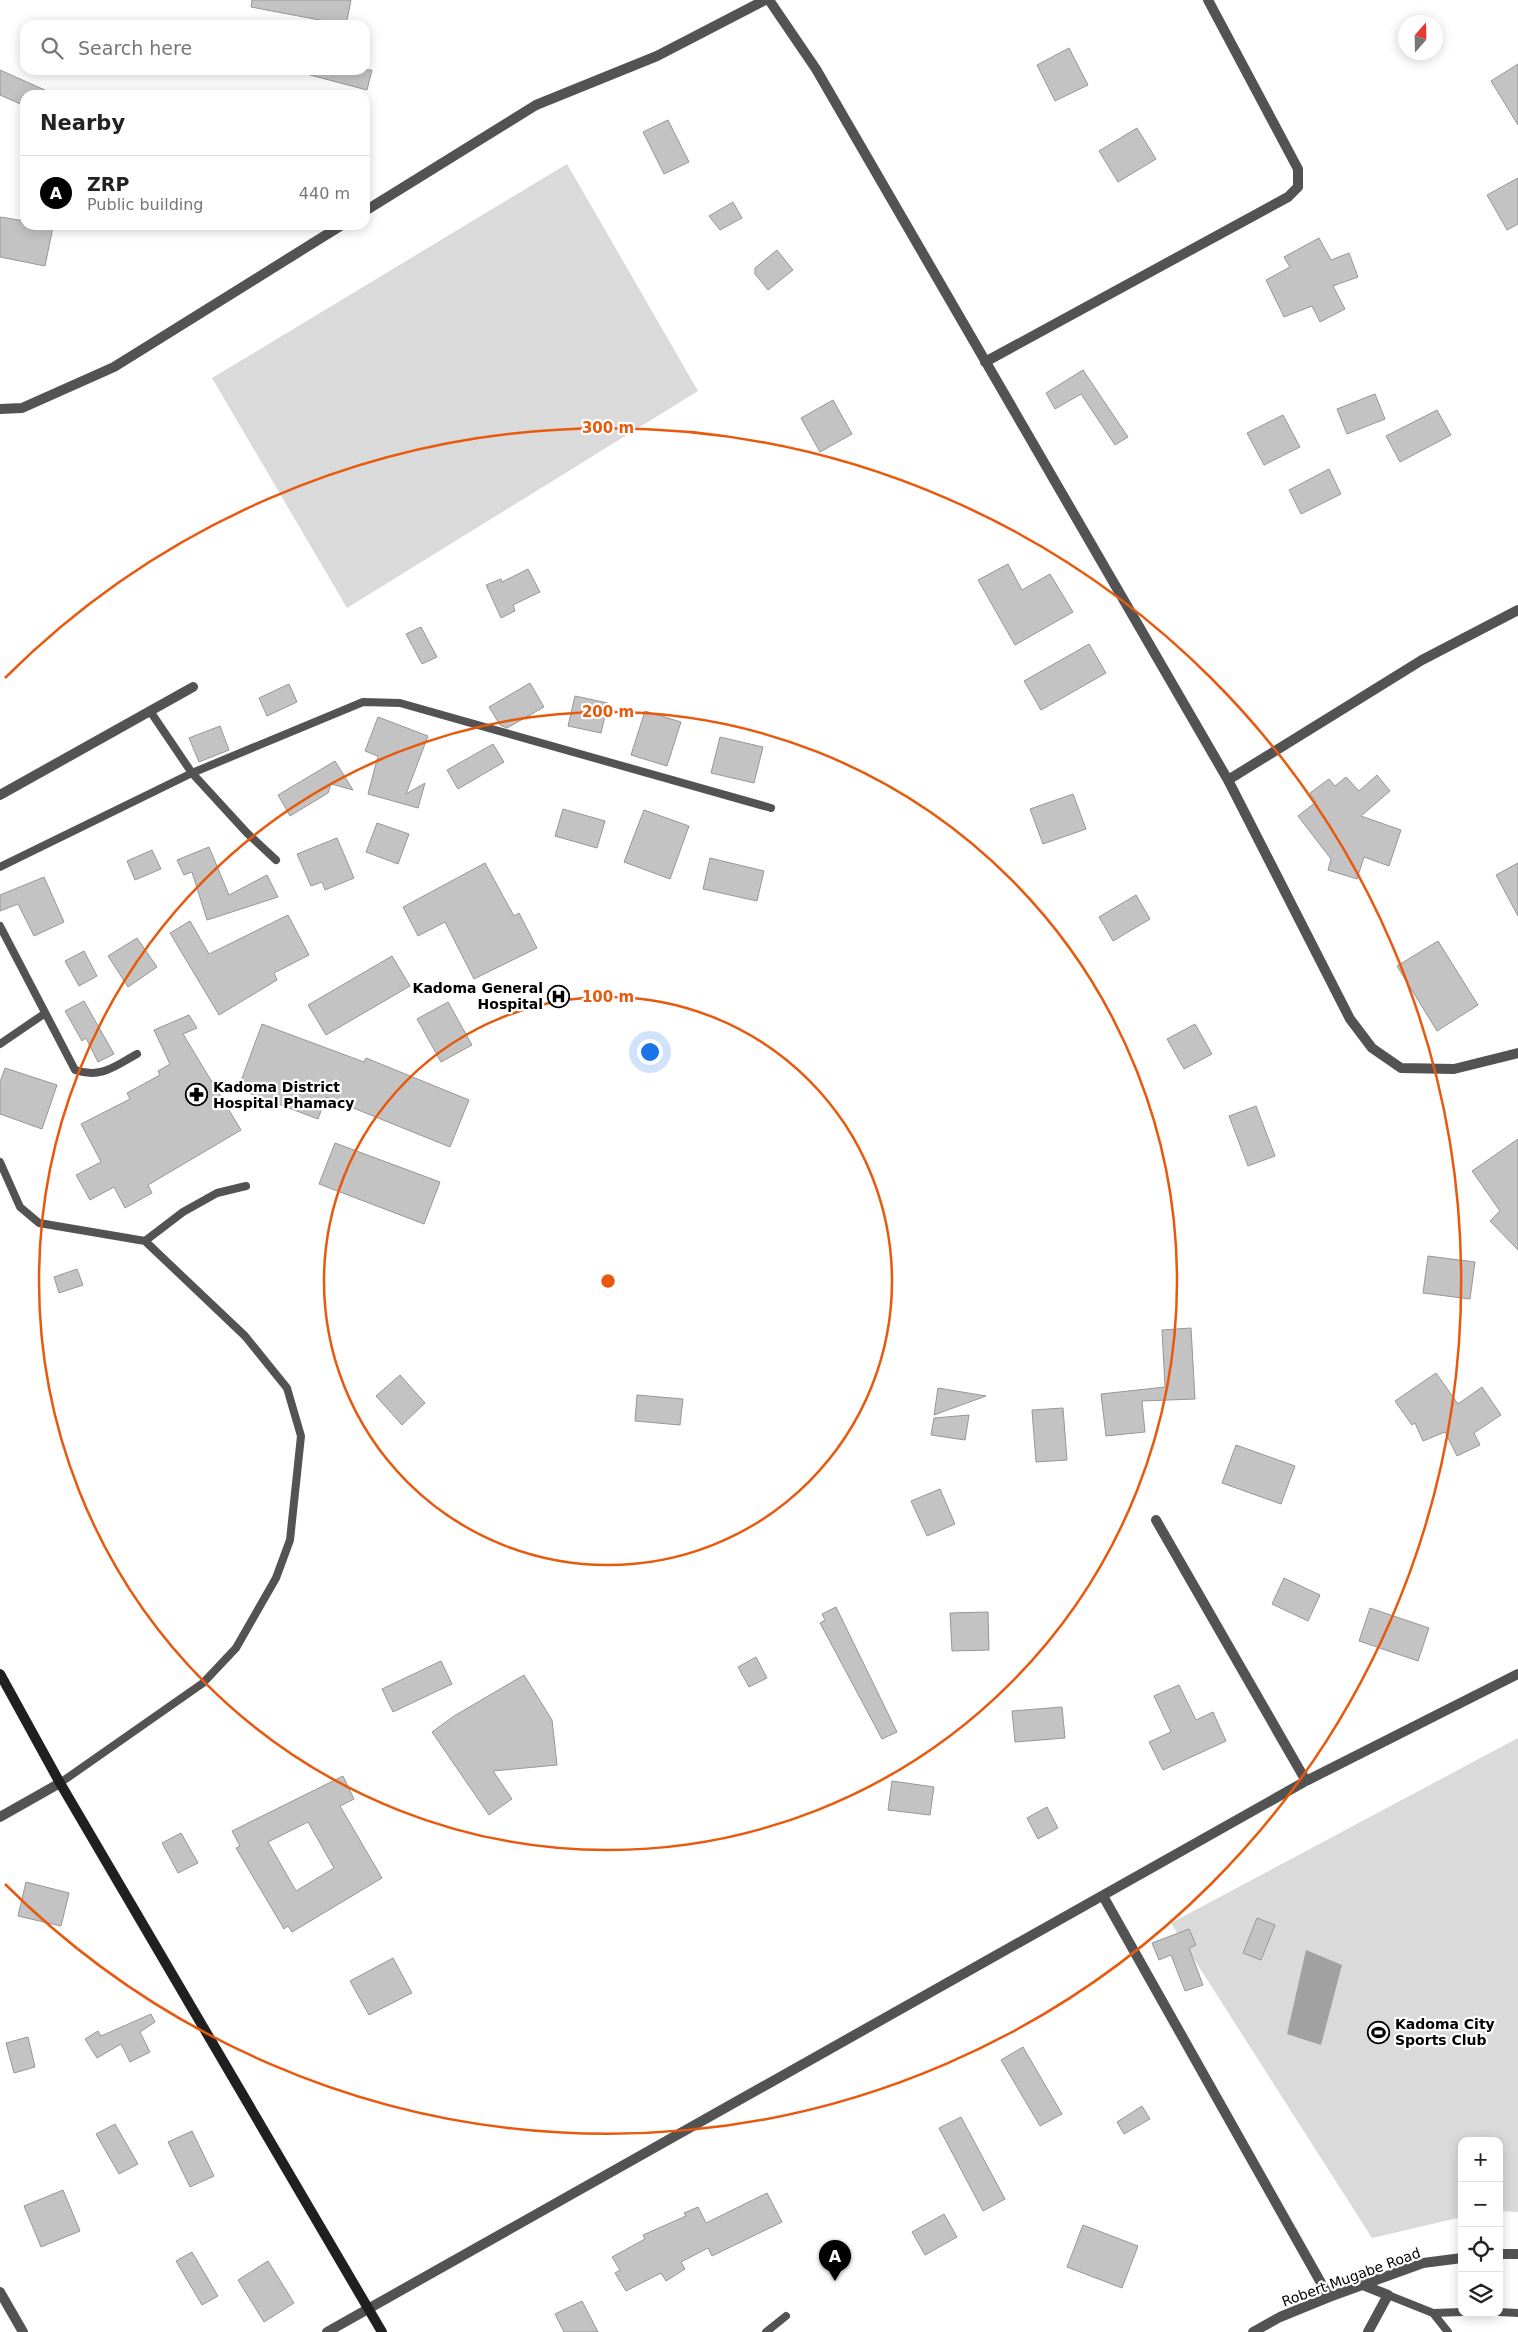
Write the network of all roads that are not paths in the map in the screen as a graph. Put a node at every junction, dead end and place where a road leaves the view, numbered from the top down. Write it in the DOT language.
graph roads {
  1 [pos="767,0"];
  2 [pos="1208,0"];
  3 [pos="370,208"];
  4 [pos="334,230"];
  5 [pos="985,362"];
  6 [pos="0,409"];
  7 [pos="1518,610"];
  8 [pos="193,687"];
  9 [pos="150,711"];
  10 [pos="192,773"];
  11 [pos="1228,780"];
  12 [pos="0,795"];
  13 [pos="771,808"];
  14 [pos="276,860"];
  15 [pos="0,867"];
  16 [pos="0,926"];
  17 [pos="44,1014"];
  18 [pos="0,1044"];
  19 [pos="1518,1053"];
  20 [pos="137,1054"];
  21 [pos="0,1162"];
  22 [pos="246,1186"];
  23 [pos="145,1241"];
  24 [pos="1156,1520"];
  25 [pos="0,1674"];
  26 [pos="1518,1674"];
  27 [pos="1306,1781"];
  28 [pos="60,1783"];
  29 [pos="0,1817"];
  30 [pos="1103,1896"];
  31 [pos="1503,2254"];
  32 [pos="1518,2254"];
  33 [pos="1458,2259"];
  34 [pos="1363,2285"];
  35 [pos="0,2292"];
  36 [pos="1388,2294"];
  37 [pos="1329,2297"];
  38 [pos="368,2308"];
  39 [pos="1458,2312"];
  40 [pos="1503,2312"];
  41 [pos="1518,2312"];
  42 [pos="1433,2313"];
  43 [pos="786,2316"];
  44 [pos="23,2332"];
  45 [pos="327,2332"];
  46 [pos="382,2332"];
  47 [pos="766,2332"];
  48 [pos="1253,2332"];
  49 [pos="1368,2332"];
  50 [pos="1448,2332"];
  1 -- 3 [label="street"];
  1 -- 5 [label="street"];
  2 -- 5 [label="street"];
  4 -- 6 [label="street"];
  5 -- 11 [label="street"];
  7 -- 11 [label="street"];
  8 -- 9 [label="street"];
  9 -- 10 [label="lane"];
  9 -- 12 [label="street"];
  10 -- 13 [label="lane"];
  10 -- 14 [label="lane"];
  10 -- 15 [label="lane"];
  11 -- 19 [label="street"];
  16 -- 17 [label="lane"];
  17 -- 18 [label="lane"];
  17 -- 20 [label="lane"];
  21 -- 23 [label="lane"];
  22 -- 23 [label="lane"];
  23 -- 28 [label="lane"];
  24 -- 27 [label="street"];
  25 -- 28 [label="main road"];
  26 -- 27 [label="street"];
  27 -- 30 [label="street"];
  28 -- 29 [label="street"];
  28 -- 38 [label="main road"];
  30 -- 37 [label="street"];
  30 -- 38 [label="street"];
  31 -- 32 [label="street"];
  33 -- 34 [label="street, Robert Mugabe Road"];
  34 -- 36 [label="street"];
  34 -- 37 [label="street, Robert Mugabe Road"];
  35 -- 44 [label="street"];
  36 -- 42 [label="lane"];
  36 -- 49 [label="street"];
  37 -- 48 [label="street, Robert Mugabe Road"];
  38 -- 45 [label="street"];
  38 -- 46 [label="main road"];
  39 -- 42 [label="lane"];
  40 -- 41 [label="lane"];
  42 -- 50 [label="lane"];
  43 -- 47 [label="lane"];
}
